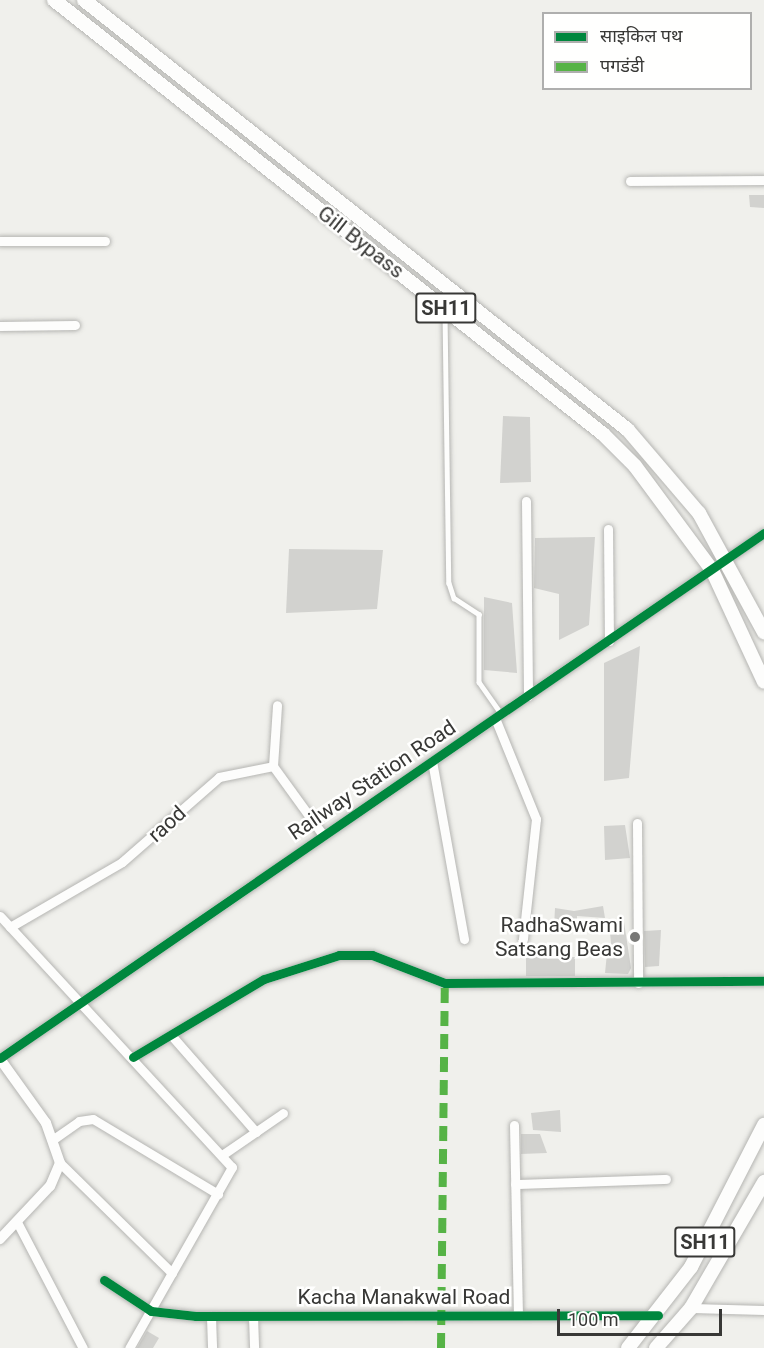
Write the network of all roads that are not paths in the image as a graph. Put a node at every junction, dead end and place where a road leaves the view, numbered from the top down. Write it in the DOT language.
graph roads {
  1 [pos="54,0"];
  2 [pos="84,0"];
  3 [pos="764,180"];
  4 [pos="630,181"];
  5 [pos="0,241"];
  6 [pos="105,241"];
  7 [pos="445,307"];
  8 [pos="75,325"];
  9 [pos="0,326"];
  10 [pos="526,501"];
  11 [pos="608,529"];
  12 [pos="764,533"];
  13 [pos="727,559"];
  14 [pos="712,570"];
  15 [pos="764,632"];
  16 [pos="609,641"];
  17 [pos="764,682"];
  18 [pos="528,696"];
  19 [pos="277,705"];
  20 [pos="498,716"];
  21 [pos="432,761"];
  22 [pos="273,766"];
  23 [pos="636,823"];
  24 [pos="323,835"];
  25 [pos="0,916"];
  26 [pos="10,927"];
  27 [pos="464,939"];
  28 [pos="523,939"];
  29 [pos="764,981"];
  30 [pos="638,983"];
  31 [pos="80,999"];
  32 [pos="171,1035"];
  33 [pos="133,1057"];
  34 [pos="0,1059"];
  35 [pos="283,1113"];
  36 [pos="514,1125"];
  37 [pos="764,1125"];
  38 [pos="256,1132"];
  39 [pos="55,1138"];
  40 [pos="222,1155"];
  41 [pos="60,1163"];
  42 [pos="666,1179"];
  43 [pos="764,1182"];
  44 [pos="514,1184"];
  45 [pos="218,1194"];
  46 [pos="17,1222"];
  47 [pos="0,1239"];
  48 [pos="172,1273"];
  49 [pos="104,1280"];
  50 [pos="691,1308"];
  51 [pos="764,1310"];
  52 [pos="151,1311"];
  53 [pos="518,1314"];
  54 [pos="658,1315"];
  55 [pos="253,1316"];
  56 [pos="211,1317"];
  57 [pos="83,1348"];
  58 [pos="129,1348"];
  59 [pos="212,1348"];
  60 [pos="254,1348"];
  61 [pos="628,1348"];
  62 [pos="656,1348"];
  1 -- 7 [label="main road, Gill Bypass / SH11"];
  2 -- 13 [label="main road, Gill Bypass / SH11"];
  3 -- 4 [label="street"];
  5 -- 6 [label="street"];
  7 -- 14 [label="main road, Gill Bypass / SH11"];
  7 -- 20 [label="lane"];
  8 -- 9 [label="street"];
  10 -- 18 [label="street"];
  11 -- 16 [label="street"];
  12 -- 13 [label="street, Railway Station Road"];
  13 -- 14 [label="street, Railway Station Road"];
  13 -- 15 [label="main road, Gill Bypass / SH11"];
  14 -- 16 [label="street, Railway Station Road"];
  14 -- 17 [label="main road, Gill Bypass / SH11"];
  16 -- 18 [label="street, Railway Station Road"];
  18 -- 20 [label="street, Railway Station Road"];
  19 -- 22 [label="street"];
  20 -- 21 [label="street, Railway Station Road"];
  20 -- 28 [label="street"];
  21 -- 24 [label="street, Railway Station Road"];
  21 -- 27 [label="street"];
  22 -- 24 [label="street"];
  22 -- 26 [label="street, raod"];
  23 -- 30 [label="street"];
  24 -- 31 [label="street, Railway Station Road"];
  25 -- 26 [label="street"];
  26 -- 31 [label="street"];
  29 -- 30 [label="street"];
  30 -- 32 [label="street"];
  31 -- 33 [label="street"];
  31 -- 34 [label="street, Railway Station Road"];
  32 -- 33 [label="street"];
  32 -- 38 [label="street"];
  33 -- 40 [label="street"];
  34 -- 39 [label="street"];
  35 -- 38 [label="street"];
  36 -- 44 [label="street"];
  37 -- 54 [label="main road, SH11"];
  38 -- 40 [label="street"];
  39 -- 41 [label="street"];
  39 -- 45 [label="street"];
  40 -- 45 [label="street"];
  41 -- 46 [label="street"];
  41 -- 48 [label="street"];
  42 -- 44 [label="street"];
  43 -- 50 [label="main road, SH11"];
  44 -- 53 [label="street"];
  45 -- 48 [label="street"];
  46 -- 47 [label="street"];
  46 -- 57 [label="street"];
  48 -- 52 [label="street"];
  49 -- 52 [label="street"];
  50 -- 51 [label="street"];
  50 -- 62 [label="main road, SH11"];
  52 -- 56 [label="street, Kacha Manakwal Road"];
  52 -- 58 [label="street"];
  53 -- 54 [label="street, Kacha Manakwal Road"];
  53 -- 55 [label="street, Kacha Manakwal Road"];
  54 -- 61 [label="main road, SH11"];
  55 -- 56 [label="street, Kacha Manakwal Road"];
  55 -- 60 [label="street"];
  56 -- 59 [label="street"];
}
